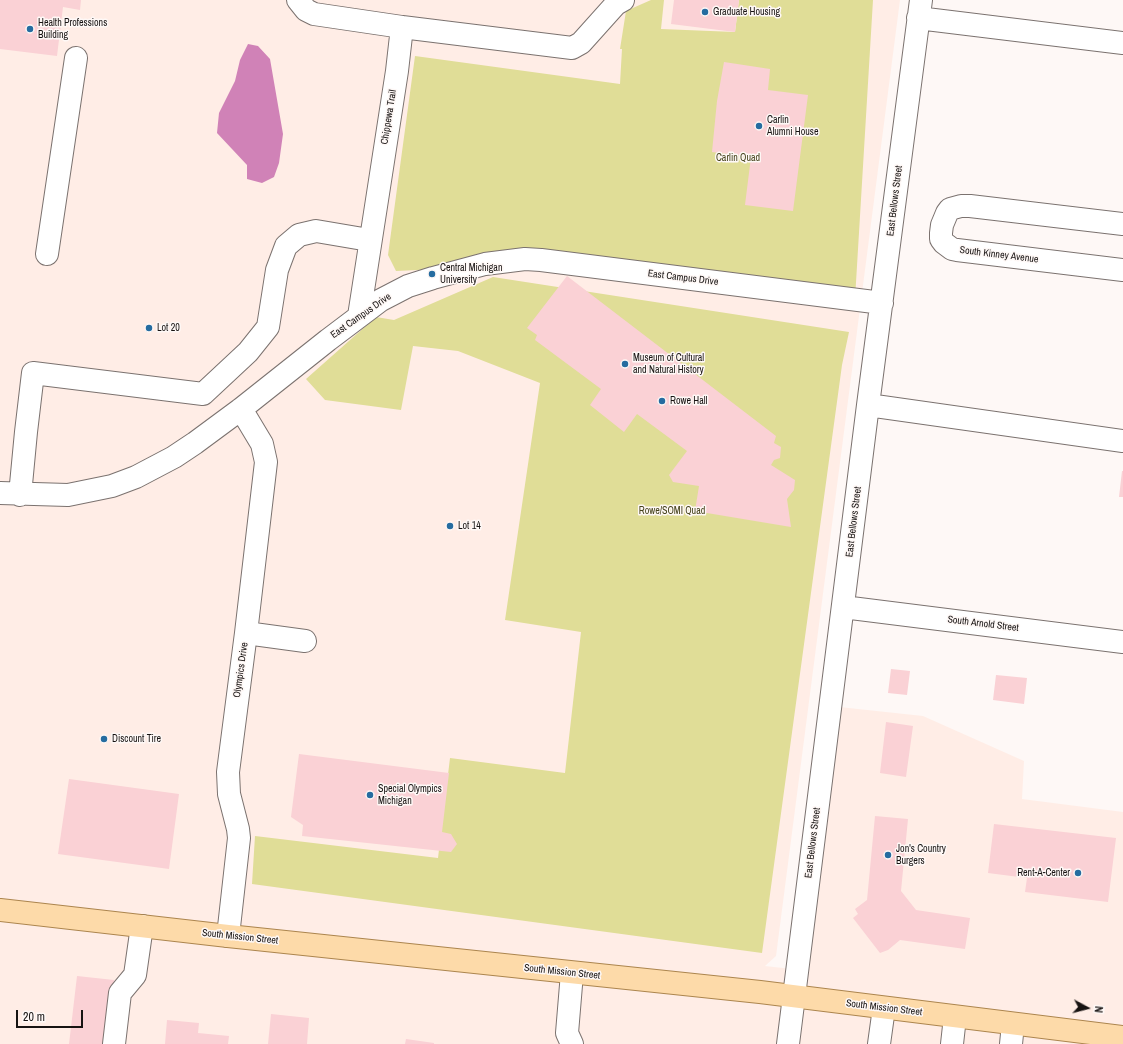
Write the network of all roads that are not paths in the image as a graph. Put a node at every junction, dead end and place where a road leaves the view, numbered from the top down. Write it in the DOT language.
graph roads {
  1 [pos="298,0"];
  2 [pos="623,0"];
  3 [pos="919,9"];
  4 [pos="402,27"];
  5 [pos="1123,43"];
  6 [pos="76,58"];
  7 [pos="1123,224"];
  8 [pos="369,240"];
  9 [pos="47,254"];
  10 [pos="1123,270"];
  11 [pos="882,303"];
  12 [pos="358,316"];
  13 [pos="868,405"];
  14 [pos="242,409"];
  15 [pos="1123,441"];
  16 [pos="10,494"];
  17 [pos="843,607"];
  18 [pos="246,633"];
  19 [pos="305,642"];
  20 [pos="1123,642"];
  21 [pos="0,910"];
  22 [pos="142,926"];
  23 [pos="228,936"];
  24 [pos="572,973"];
  25 [pos="794,996"];
  26 [pos="884,1008"];
  27 [pos="955,1017"];
  28 [pos="1012,1034"];
  29 [pos="1123,1038"];
  30 [pos="114,1044"];
  31 [pos="572,1044"];
  32 [pos="788,1044"];
  33 [pos="879,1044"];
  34 [pos="952,1044"];
  1 -- 4 [label="street"];
  2 -- 4 [label="street"];
  3 -- 5 [label="street"];
  3 -- 11 [label="street, East Bellows Street"];
  4 -- 8 [label="street, Chippewa Trail"];
  6 -- 9 [label="street"];
  7 -- 10 [label="street, South Kinney Avenue"];
  8 -- 12 [label="street, Chippewa Trail"];
  8 -- 16 [label="street"];
  11 -- 12 [label="street, East Campus Drive"];
  11 -- 13 [label="street, East Bellows Street"];
  12 -- 14 [label="street, East Campus Drive"];
  13 -- 15 [label="street"];
  13 -- 17 [label="street, East Bellows Street"];
  14 -- 16 [label="street, East Campus Drive"];
  14 -- 18 [label="street, Olympics Drive"];
  17 -- 20 [label="street, South Arnold Street"];
  17 -- 25 [label="street, East Bellows Street"];
  18 -- 19 [label="street"];
  18 -- 23 [label="street, Olympics Drive"];
  21 -- 22 [label="main road, South Mission Street"];
  22 -- 23 [label="main road, South Mission Street"];
  22 -- 30 [label="street"];
  23 -- 24 [label="main road, South Mission Street"];
  24 -- 25 [label="main road, South Mission Street"];
  24 -- 31 [label="street"];
  25 -- 26 [label="main road, South Mission Street"];
  25 -- 32 [label="street, East Bellows Street"];
  26 -- 27 [label="main road, South Mission Street"];
  26 -- 33 [label="street"];
  27 -- 28 [label="main road, South Mission Street"];
  27 -- 34 [label="street"];
  28 -- 29 [label="main road, South Mission Street"];
}
